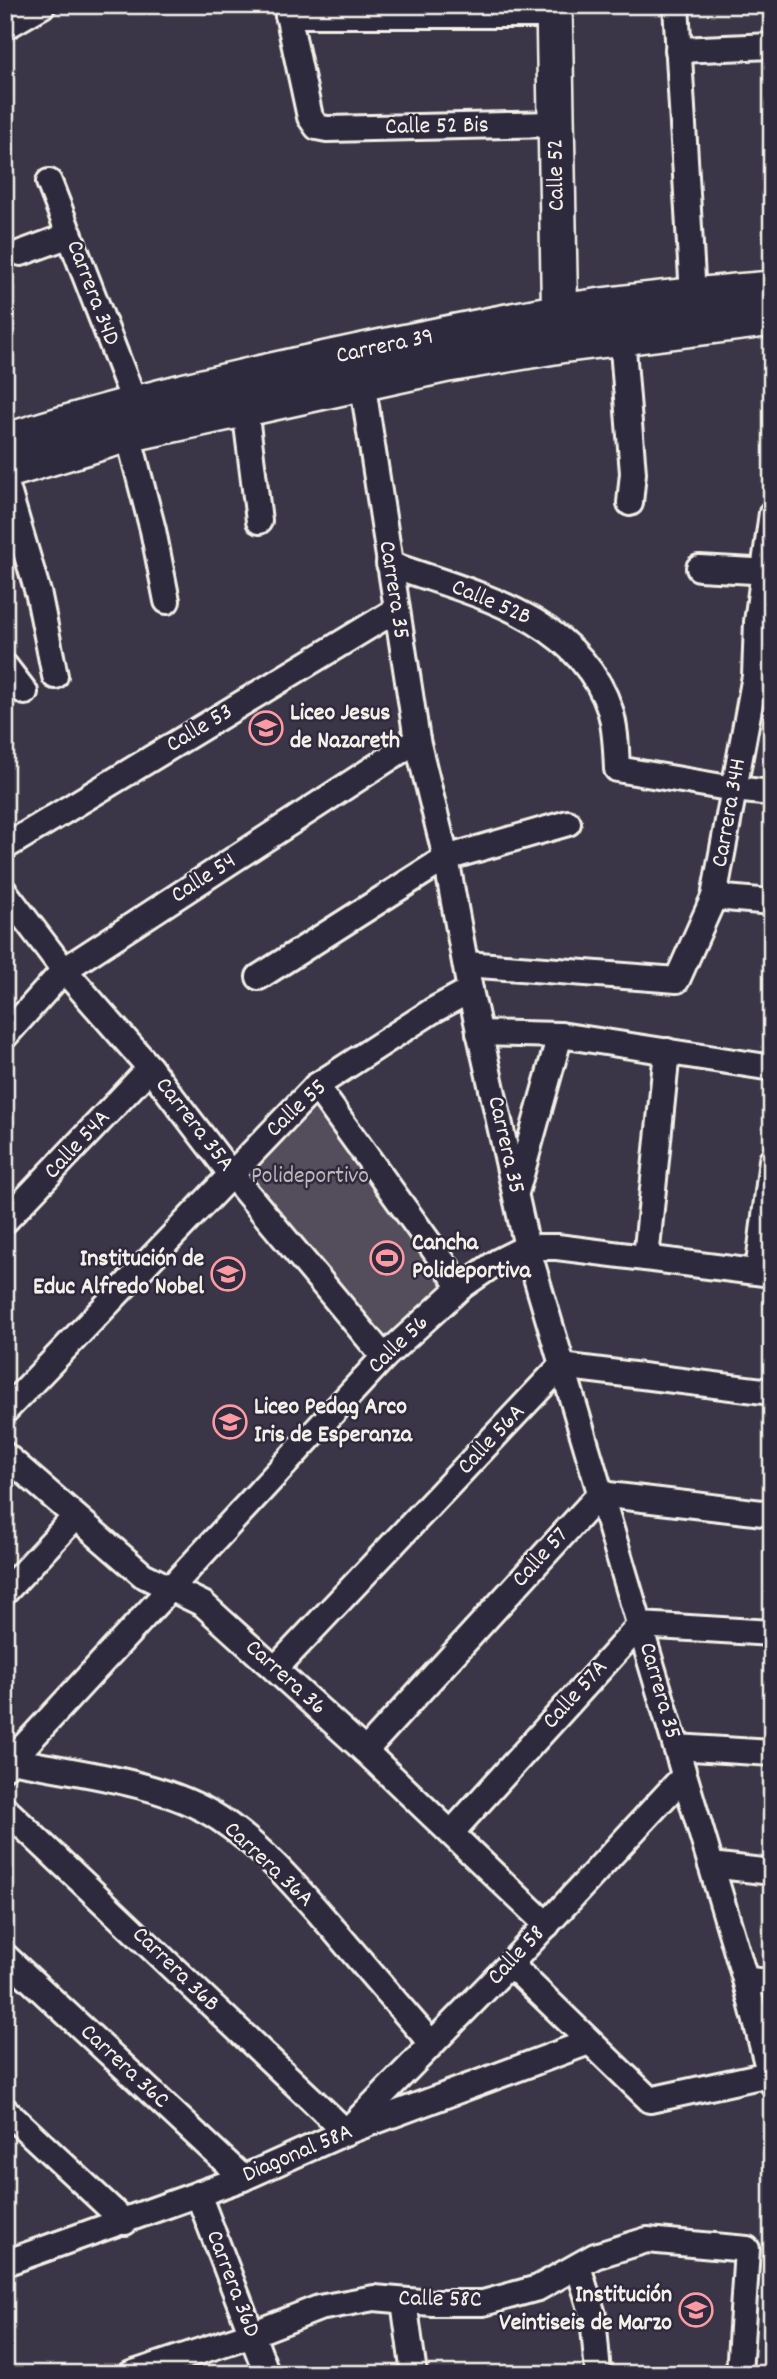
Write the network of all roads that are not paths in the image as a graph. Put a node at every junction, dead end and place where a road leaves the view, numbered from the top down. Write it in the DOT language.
graph roads {
  1 [pos="43,5"];
  2 [pos="676,5"];
  3 [pos="365,9"];
  4 [pos="287,10"];
  5 [pos="460,10"];
  6 [pos="554,10"];
  7 [pos="16,18"];
  8 [pos="772,46"];
  9 [pos="678,50"];
  10 [pos="556,124"];
  11 [pos="49,182"];
  12 [pos="70,235"];
  13 [pos="21,253"];
  14 [pos="772,289"];
  15 [pos="693,296"];
  16 [pos="772,318"];
  17 [pos="559,329"];
  18 [pos="622,336"];
  19 [pos="360,368"];
  20 [pos="244,408"];
  21 [pos="132,419"];
  22 [pos="5,442"];
  23 [pos="5,471"];
  24 [pos="5,480"];
  25 [pos="630,503"];
  26 [pos="772,513"];
  27 [pos="259,521"];
  28 [pos="389,564"];
  29 [pos="698,568"];
  30 [pos="767,571"];
  31 [pos="167,601"];
  32 [pos="396,610"];
  33 [pos="5,666"];
  34 [pos="55,676"];
  35 [pos="763,677"];
  36 [pos="25,692"];
  37 [pos="418,740"];
  38 [pos="734,789"];
  39 [pos="772,793"];
  40 [pos="568,823"];
  41 [pos="5,847"];
  42 [pos="446,858"];
  43 [pos="5,892"];
  44 [pos="714,897"];
  45 [pos="772,902"];
  46 [pos="466,964"];
  47 [pos="64,971"];
  48 [pos="259,977"];
  49 [pos="470,990"];
  50 [pos="480,1033"];
  51 [pos="560,1035"];
  52 [pos="5,1036"];
  53 [pos="667,1051"];
  54 [pos="150,1068"];
  55 [pos="772,1068"];
  56 [pos="316,1086"];
  57 [pos="772,1160"];
  58 [pos="231,1174"];
  59 [pos="516,1193"];
  60 [pos="5,1222"];
  61 [pos="527,1247"];
  62 [pos="646,1258"];
  63 [pos="765,1273"];
  64 [pos="461,1287"];
  65 [pos="384,1357"];
  66 [pos="561,1366"];
  67 [pos="772,1392"];
  68 [pos="5,1411"];
  69 [pos="5,1455"];
  70 [pos="600,1494"];
  71 [pos="772,1514"];
  72 [pos="74,1518"];
  73 [pos="171,1588"];
  74 [pos="5,1592"];
  75 [pos="640,1625"];
  76 [pos="772,1633"];
  77 [pos="276,1668"];
  78 [pos="676,1747"];
  79 [pos="365,1751"];
  80 [pos="772,1753"];
  81 [pos="8,1763"];
  82 [pos="684,1776"];
  83 [pos="5,1809"];
  84 [pos="452,1832"];
  85 [pos="711,1865"];
  86 [pos="772,1872"];
  87 [pos="547,1924"];
  88 [pos="5,1956"];
  89 [pos="510,1964"];
  90 [pos="745,1979"];
  91 [pos="772,1983"];
  92 [pos="589,2042"];
  93 [pos="432,2044"];
  94 [pos="770,2079"];
  95 [pos="5,2110"];
  96 [pos="346,2132"];
  97 [pos="243,2178"];
  98 [pos="198,2194"];
  99 [pos="125,2222"];
  100 [pos="5,2263"];
  101 [pos="578,2266"];
  102 [pos="404,2301"];
  103 [pos="252,2334"];
  104 [pos="131,2374"];
  105 [pos="267,2374"];
  106 [pos="414,2374"];
  107 [pos="598,2374"];
  108 [pos="739,2374"];
  1 -- 7 [label="street"];
  2 -- 9 [label="street"];
  3 -- 4 [label="street"];
  3 -- 5 [label="street"];
  4 -- 10 [label="street, Calle 52 Bis"];
  5 -- 6 [label="street"];
  6 -- 10 [label="main road, Calle 52"];
  8 -- 9 [label="street"];
  9 -- 15 [label="street"];
  10 -- 17 [label="main road, Calle 52"];
  11 -- 12 [label="street, Carrera 34D"];
  12 -- 13 [label="street"];
  12 -- 21 [label="street, Carrera 34D"];
  14 -- 15 [label="main road, Carrera 39"];
  15 -- 17 [label="main road, Carrera 39"];
  16 -- 18 [label="main road, Carrera 39"];
  17 -- 18 [label="main road, Carrera 39"];
  17 -- 19 [label="main road, Carrera 39"];
  18 -- 25 [label="street"];
  19 -- 20 [label="main road, Carrera 39"];
  19 -- 21 [label="main road, Carrera 39"];
  19 -- 28 [label="street, Carrera 35"];
  20 -- 21 [label="main road, Carrera 39"];
  20 -- 27 [label="street"];
  21 -- 22 [label="main road, Carrera 39"];
  21 -- 23 [label="main road, Carrera 39"];
  21 -- 31 [label="street, Carrera 34D"];
  24 -- 34 [label="street"];
  26 -- 30 [label="street, Carrera 34H"];
  28 -- 32 [label="street, Carrera 35"];
  28 -- 38 [label="street, Calle 52B"];
  29 -- 30 [label="street"];
  30 -- 35 [label="street, Carrera 34H"];
  32 -- 37 [label="street, Carrera 35"];
  32 -- 41 [label="street, Calle 53"];
  33 -- 36 [label="street"];
  35 -- 38 [label="street, Carrera 34H"];
  37 -- 42 [label="street, Carrera 35"];
  37 -- 47 [label="street, Calle 54"];
  38 -- 39 [label="street"];
  38 -- 44 [label="street, Carrera 34H"];
  40 -- 42 [label="street"];
  42 -- 46 [label="street, Carrera 35"];
  42 -- 48 [label="street"];
  43 -- 47 [label="street, Carrera 35A"];
  44 -- 45 [label="street"];
  44 -- 46 [label="street, Carrera 34H"];
  46 -- 49 [label="street, Carrera 35"];
  47 -- 52 [label="street, Calle 54"];
  47 -- 54 [label="street, Carrera 35A"];
  49 -- 50 [label="street, Carrera 35"];
  49 -- 56 [label="street, Calle 55"];
  50 -- 51 [label="street"];
  50 -- 59 [label="street, Carrera 35"];
  51 -- 53 [label="street"];
  51 -- 59 [label="street"];
  53 -- 55 [label="street"];
  53 -- 62 [label="street"];
  54 -- 58 [label="street, Carrera 35A"];
  54 -- 60 [label="street, Calle 54A"];
  56 -- 58 [label="street, Calle 55"];
  56 -- 64 [label="street"];
  57 -- 63 [label="street"];
  58 -- 65 [label="street, Carrera 35A"];
  58 -- 68 [label="street, Calle 55"];
  59 -- 61 [label="street, Carrera 35"];
  61 -- 62 [label="street, Calle 56"];
  61 -- 64 [label="street, Calle 56"];
  61 -- 66 [label="street, Carrera 35"];
  62 -- 63 [label="street, Calle 56"];
  64 -- 65 [label="street, Calle 56"];
  65 -- 73 [label="street, Calle 56"];
  66 -- 67 [label="street"];
  66 -- 70 [label="street, Carrera 35"];
  66 -- 77 [label="street, Calle 56A"];
  69 -- 72 [label="street, Carrera 36"];
  70 -- 71 [label="street"];
  70 -- 75 [label="street, Carrera 35"];
  70 -- 79 [label="street, Calle 57"];
  72 -- 73 [label="street, Carrera 36"];
  72 -- 74 [label="street"];
  73 -- 77 [label="street, Carrera 36"];
  73 -- 81 [label="street, Calle 56"];
  75 -- 76 [label="street"];
  75 -- 78 [label="street, Carrera 35"];
  75 -- 84 [label="street, Calle 57A"];
  77 -- 79 [label="street, Carrera 36"];
  78 -- 80 [label="street"];
  78 -- 82 [label="street, Carrera 35"];
  79 -- 84 [label="street, Carrera 36"];
  81 -- 93 [label="street, Carrera 36A"];
  82 -- 85 [label="street, Carrera 35"];
  82 -- 87 [label="street, Calle 58"];
  83 -- 96 [label="street, Carrera 36B"];
  84 -- 87 [label="street, Carrera 36"];
  85 -- 86 [label="street"];
  85 -- 90 [label="street, Carrera 35"];
  87 -- 89 [label="street, Calle 58"];
  88 -- 97 [label="street, Carrera 36C"];
  89 -- 92 [label="street"];
  89 -- 93 [label="street, Calle 58"];
  90 -- 91 [label="street"];
  90 -- 94 [label="street, Carrera 35"];
  92 -- 94 [label="street"];
  92 -- 96 [label="street, Diagonal 58A"];
  93 -- 96 [label="street, Calle 58"];
  95 -- 99 [label="street"];
  96 -- 97 [label="street, Diagonal 58A"];
  97 -- 98 [label="street, Diagonal 58A"];
  98 -- 99 [label="street, Diagonal 58A"];
  98 -- 103 [label="street, Carrera 36D"];
  99 -- 100 [label="street, Diagonal 58A"];
  101 -- 102 [label="street, Calle 58C"];
  101 -- 107 [label="street"];
  101 -- 108 [label="street, Calle 58C"];
  102 -- 103 [label="street, Calle 58C"];
  102 -- 106 [label="street"];
  103 -- 104 [label="street"];
  103 -- 105 [label="street, Carrera 36D"];
}
